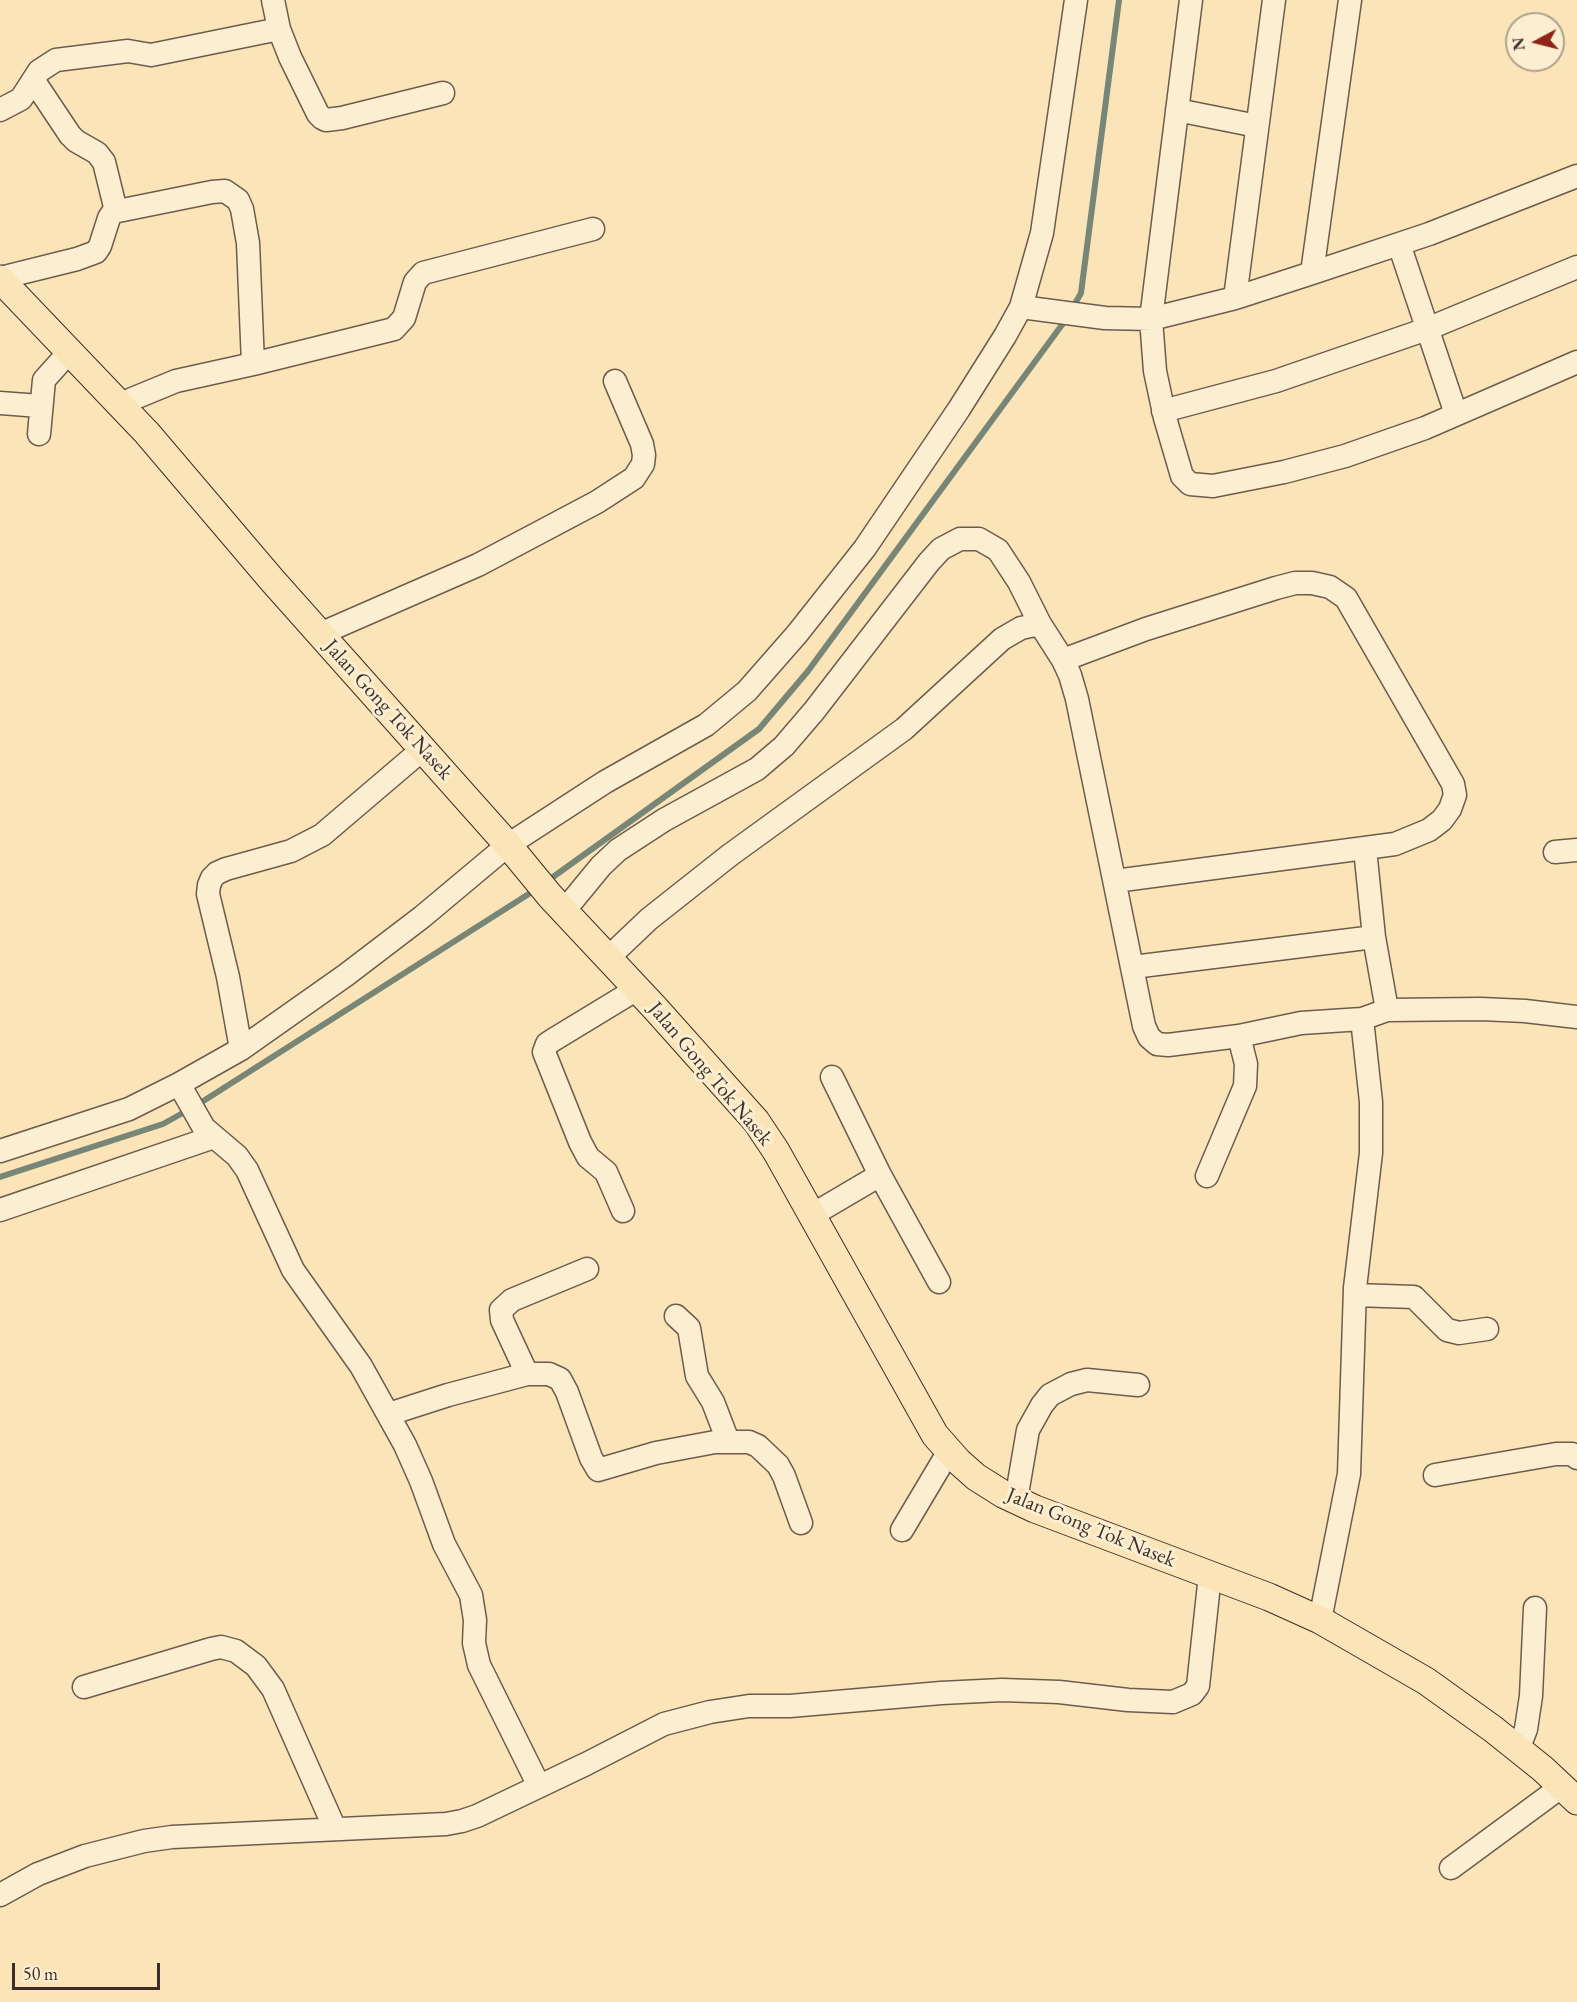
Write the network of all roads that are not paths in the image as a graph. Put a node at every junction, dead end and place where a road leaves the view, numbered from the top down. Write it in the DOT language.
graph roads {
  1 [pos="273,0"];
  2 [pos="1076,0"];
  3 [pos="1191,0"];
  4 [pos="1274,0"];
  5 [pos="1350,0"];
  6 [pos="279,29"];
  7 [pos="34,81"];
  8 [pos="442,93"];
  9 [pos="0,110"];
  10 [pos="1177,110"];
  11 [pos="1257,126"];
  12 [pos="1577,176"];
  13 [pos="116,211"];
  14 [pos="593,229"];
  15 [pos="1399,244"];
  16 [pos="1577,267"];
  17 [pos="1312,273"];
  18 [pos="0,279"];
  19 [pos="1235,298"];
  20 [pos="1029,307"];
  21 [pos="1151,319"];
  22 [pos="1427,329"];
  23 [pos="70,351"];
  24 [pos="1577,362"];
  25 [pos="253,364"];
  26 [pos="615,381"];
  27 [pos="0,403"];
  28 [pos="120,404"];
  29 [pos="40,406"];
  30 [pos="1163,411"];
  31 [pos="1456,414"];
  32 [pos="39,434"];
  33 [pos="1040,624"];
  34 [pos="320,634"];
  35 [pos="1063,660"];
  36 [pos="423,749"];
  37 [pos="511,849"];
  38 [pos="1365,849"];
  39 [pos="1577,850"];
  40 [pos="1554,852"];
  41 [pos="1115,881"];
  42 [pos="557,903"];
  43 [pos="1374,937"];
  44 [pos="608,958"];
  45 [pos="1132,967"];
  46 [pos="638,989"];
  47 [pos="1387,1010"];
  48 [pos="1577,1017"];
  49 [pos="1362,1019"];
  50 [pos="1239,1036"];
  51 [pos="241,1049"];
  52 [pos="832,1077"];
  53 [pos="181,1088"];
  54 [pos="209,1132"];
  55 [pos="0,1151"];
  56 [pos="880,1175"];
  57 [pos="1207,1176"];
  58 [pos="0,1210"];
  59 [pos="623,1210"];
  60 [pos="812,1215"];
  61 [pos="587,1269"];
  62 [pos="939,1282"];
  63 [pos="1354,1295"];
  64 [pos="676,1316"];
  65 [pos="1487,1329"];
  66 [pos="527,1374"];
  67 [pos="1138,1385"];
  68 [pos="389,1414"];
  69 [pos="728,1441"];
  70 [pos="949,1452"];
  71 [pos="1577,1458"];
  72 [pos="1435,1475"];
  73 [pos="1016,1500"];
  74 [pos="801,1523"];
  75 [pos="902,1530"];
  76 [pos="1210,1575"];
  77 [pos="1535,1608"];
  78 [pos="1320,1620"];
  79 [pos="84,1687"];
  80 [pos="1518,1750"];
  81 [pos="539,1786"];
  82 [pos="1569,1794"];
  83 [pos="335,1829"];
  84 [pos="1451,1868"];
  85 [pos="0,1895"];
  1 -- 6 [label="street"];
  2 -- 20 [label="street"];
  3 -- 10 [label="street"];
  4 -- 11 [label="street"];
  5 -- 17 [label="street"];
  6 -- 7 [label="street"];
  6 -- 8 [label="street"];
  7 -- 9 [label="street"];
  7 -- 13 [label="street"];
  10 -- 11 [label="street"];
  10 -- 21 [label="street"];
  11 -- 19 [label="street"];
  12 -- 15 [label="street"];
  13 -- 18 [label="street"];
  13 -- 25 [label="street"];
  14 -- 25 [label="street"];
  15 -- 17 [label="street"];
  15 -- 22 [label="street"];
  16 -- 22 [label="street"];
  17 -- 19 [label="street"];
  18 -- 23 [label="main road, Jalan Gong Tok Nasek"];
  19 -- 21 [label="street"];
  20 -- 21 [label="street"];
  20 -- 37 [label="street"];
  21 -- 30 [label="street"];
  22 -- 30 [label="street"];
  22 -- 31 [label="street"];
  23 -- 28 [label="main road, Jalan Gong Tok Nasek"];
  23 -- 29 [label="street"];
  24 -- 31 [label="street"];
  25 -- 28 [label="street"];
  26 -- 34 [label="street"];
  27 -- 29 [label="street"];
  28 -- 34 [label="main road, Jalan Gong Tok Nasek"];
  29 -- 32 [label="street"];
  30 -- 31 [label="street"];
  33 -- 35 [label="street"];
  33 -- 42 [label="street"];
  33 -- 44 [label="street"];
  34 -- 36 [label="main road, Jalan Gong Tok Nasek"];
  35 -- 38 [label="street"];
  35 -- 41 [label="street"];
  36 -- 37 [label="main road, Jalan Gong Tok Nasek"];
  36 -- 51 [label="street"];
  37 -- 42 [label="main road, Jalan Gong Tok Nasek"];
  37 -- 51 [label="street"];
  38 -- 41 [label="street"];
  38 -- 43 [label="street"];
  39 -- 40 [label="street"];
  41 -- 45 [label="street"];
  42 -- 44 [label="main road, Jalan Gong Tok Nasek"];
  43 -- 45 [label="street"];
  43 -- 47 [label="street"];
  44 -- 46 [label="main road, Jalan Gong Tok Nasek"];
  45 -- 50 [label="street"];
  46 -- 59 [label="street"];
  46 -- 60 [label="main road, Jalan Gong Tok Nasek"];
  47 -- 48 [label="street"];
  47 -- 49 [label="street"];
  49 -- 50 [label="street"];
  49 -- 63 [label="street"];
  50 -- 57 [label="street"];
  51 -- 53 [label="street"];
  52 -- 56 [label="street"];
  53 -- 54 [label="street"];
  53 -- 55 [label="street"];
  54 -- 58 [label="street"];
  54 -- 68 [label="street"];
  56 -- 60 [label="street"];
  56 -- 62 [label="street"];
  60 -- 70 [label="main road, Jalan Gong Tok Nasek"];
  61 -- 66 [label="street"];
  63 -- 65 [label="street"];
  63 -- 78 [label="street"];
  64 -- 69 [label="street"];
  66 -- 68 [label="street"];
  66 -- 69 [label="street"];
  67 -- 73 [label="street"];
  68 -- 81 [label="street"];
  69 -- 74 [label="street"];
  70 -- 73 [label="main road, Jalan Gong Tok Nasek"];
  70 -- 75 [label="street"];
  71 -- 72 [label="street"];
  73 -- 76 [label="main road, Jalan Gong Tok Nasek"];
  76 -- 78 [label="main road, Jalan Gong Tok Nasek"];
  76 -- 81 [label="street"];
  77 -- 80 [label="street"];
  78 -- 80 [label="main road, Jalan Gong Tok Nasek"];
  79 -- 83 [label="street"];
  80 -- 82 [label="main road, Jalan Gong Tok Nasek"];
  81 -- 83 [label="street"];
  82 -- 84 [label="street"];
  83 -- 85 [label="street"];
}
